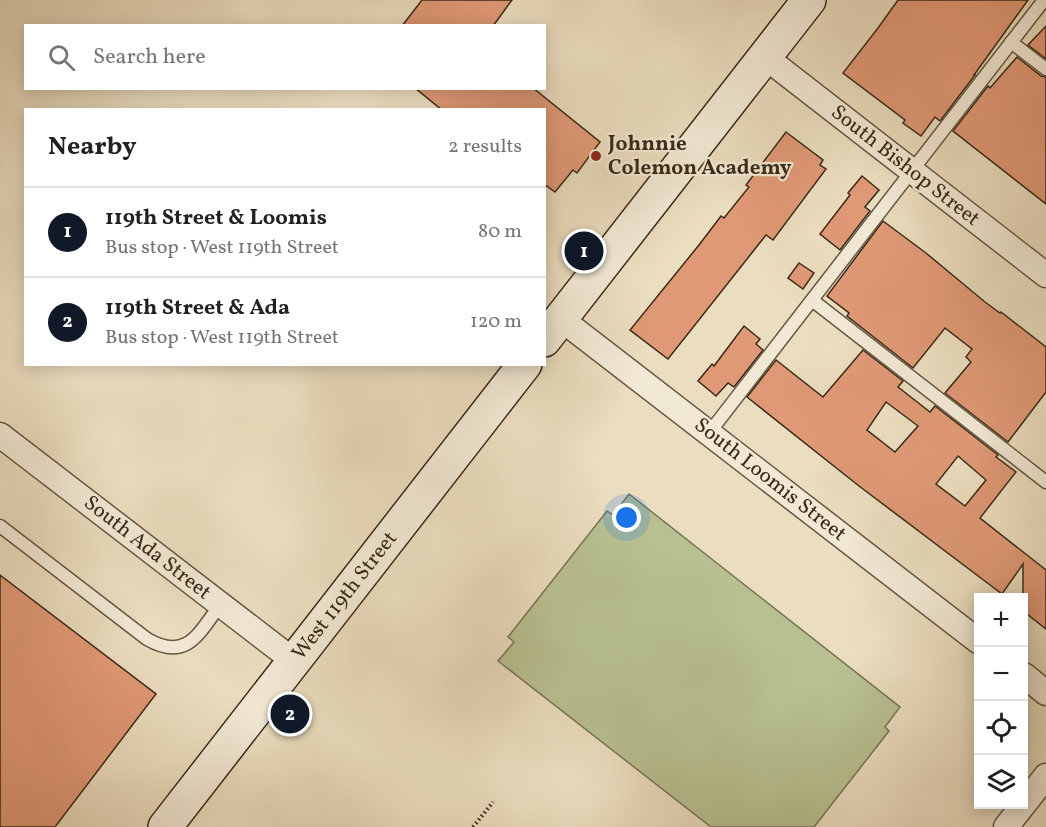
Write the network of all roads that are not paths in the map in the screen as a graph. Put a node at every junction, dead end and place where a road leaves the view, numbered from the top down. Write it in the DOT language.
graph roads {
  1 [pos="809,0"];
  2 [pos="1044,0"];
  3 [pos="1011,42"];
  4 [pos="765,57"];
  5 [pos="1046,69"];
  6 [pos="912,171"];
  7 [pos="1046,275"];
  8 [pos="812,300"];
  9 [pos="553,329"];
  10 [pos="523,366"];
  11 [pos="709,433"];
  12 [pos="0,435"];
  13 [pos="1046,482"];
  14 [pos="0,526"];
  15 [pos="220,604"];
  16 [pos="974,638"];
  17 [pos="294,661"];
  18 [pos="1028,679"];
  19 [pos="1046,693"];
  20 [pos="1046,776"];
  21 [pos="165,827"];
  22 [pos="1006,827"];
  1 -- 4 [label="street"];
  2 -- 3 [label="lane"];
  3 -- 5 [label="lane"];
  3 -- 6 [label="lane"];
  4 -- 6 [label="street, South Bishop Street"];
  4 -- 9 [label="street"];
  6 -- 7 [label="street, South Bishop Street"];
  6 -- 8 [label="lane"];
  8 -- 11 [label="lane"];
  8 -- 13 [label="lane"];
  9 -- 11 [label="street, South Loomis Street"];
  10 -- 17 [label="street, West 119th Street"];
  11 -- 16 [label="street, South Loomis Street"];
  12 -- 15 [label="street, South Ada Street"];
  14 -- 15 [label="lane"];
  15 -- 17 [label="street, South Ada Street"];
  17 -- 21 [label="street, West 119th Street"];
  18 -- 19 [label="street"];
  20 -- 22 [label="street"];
}
